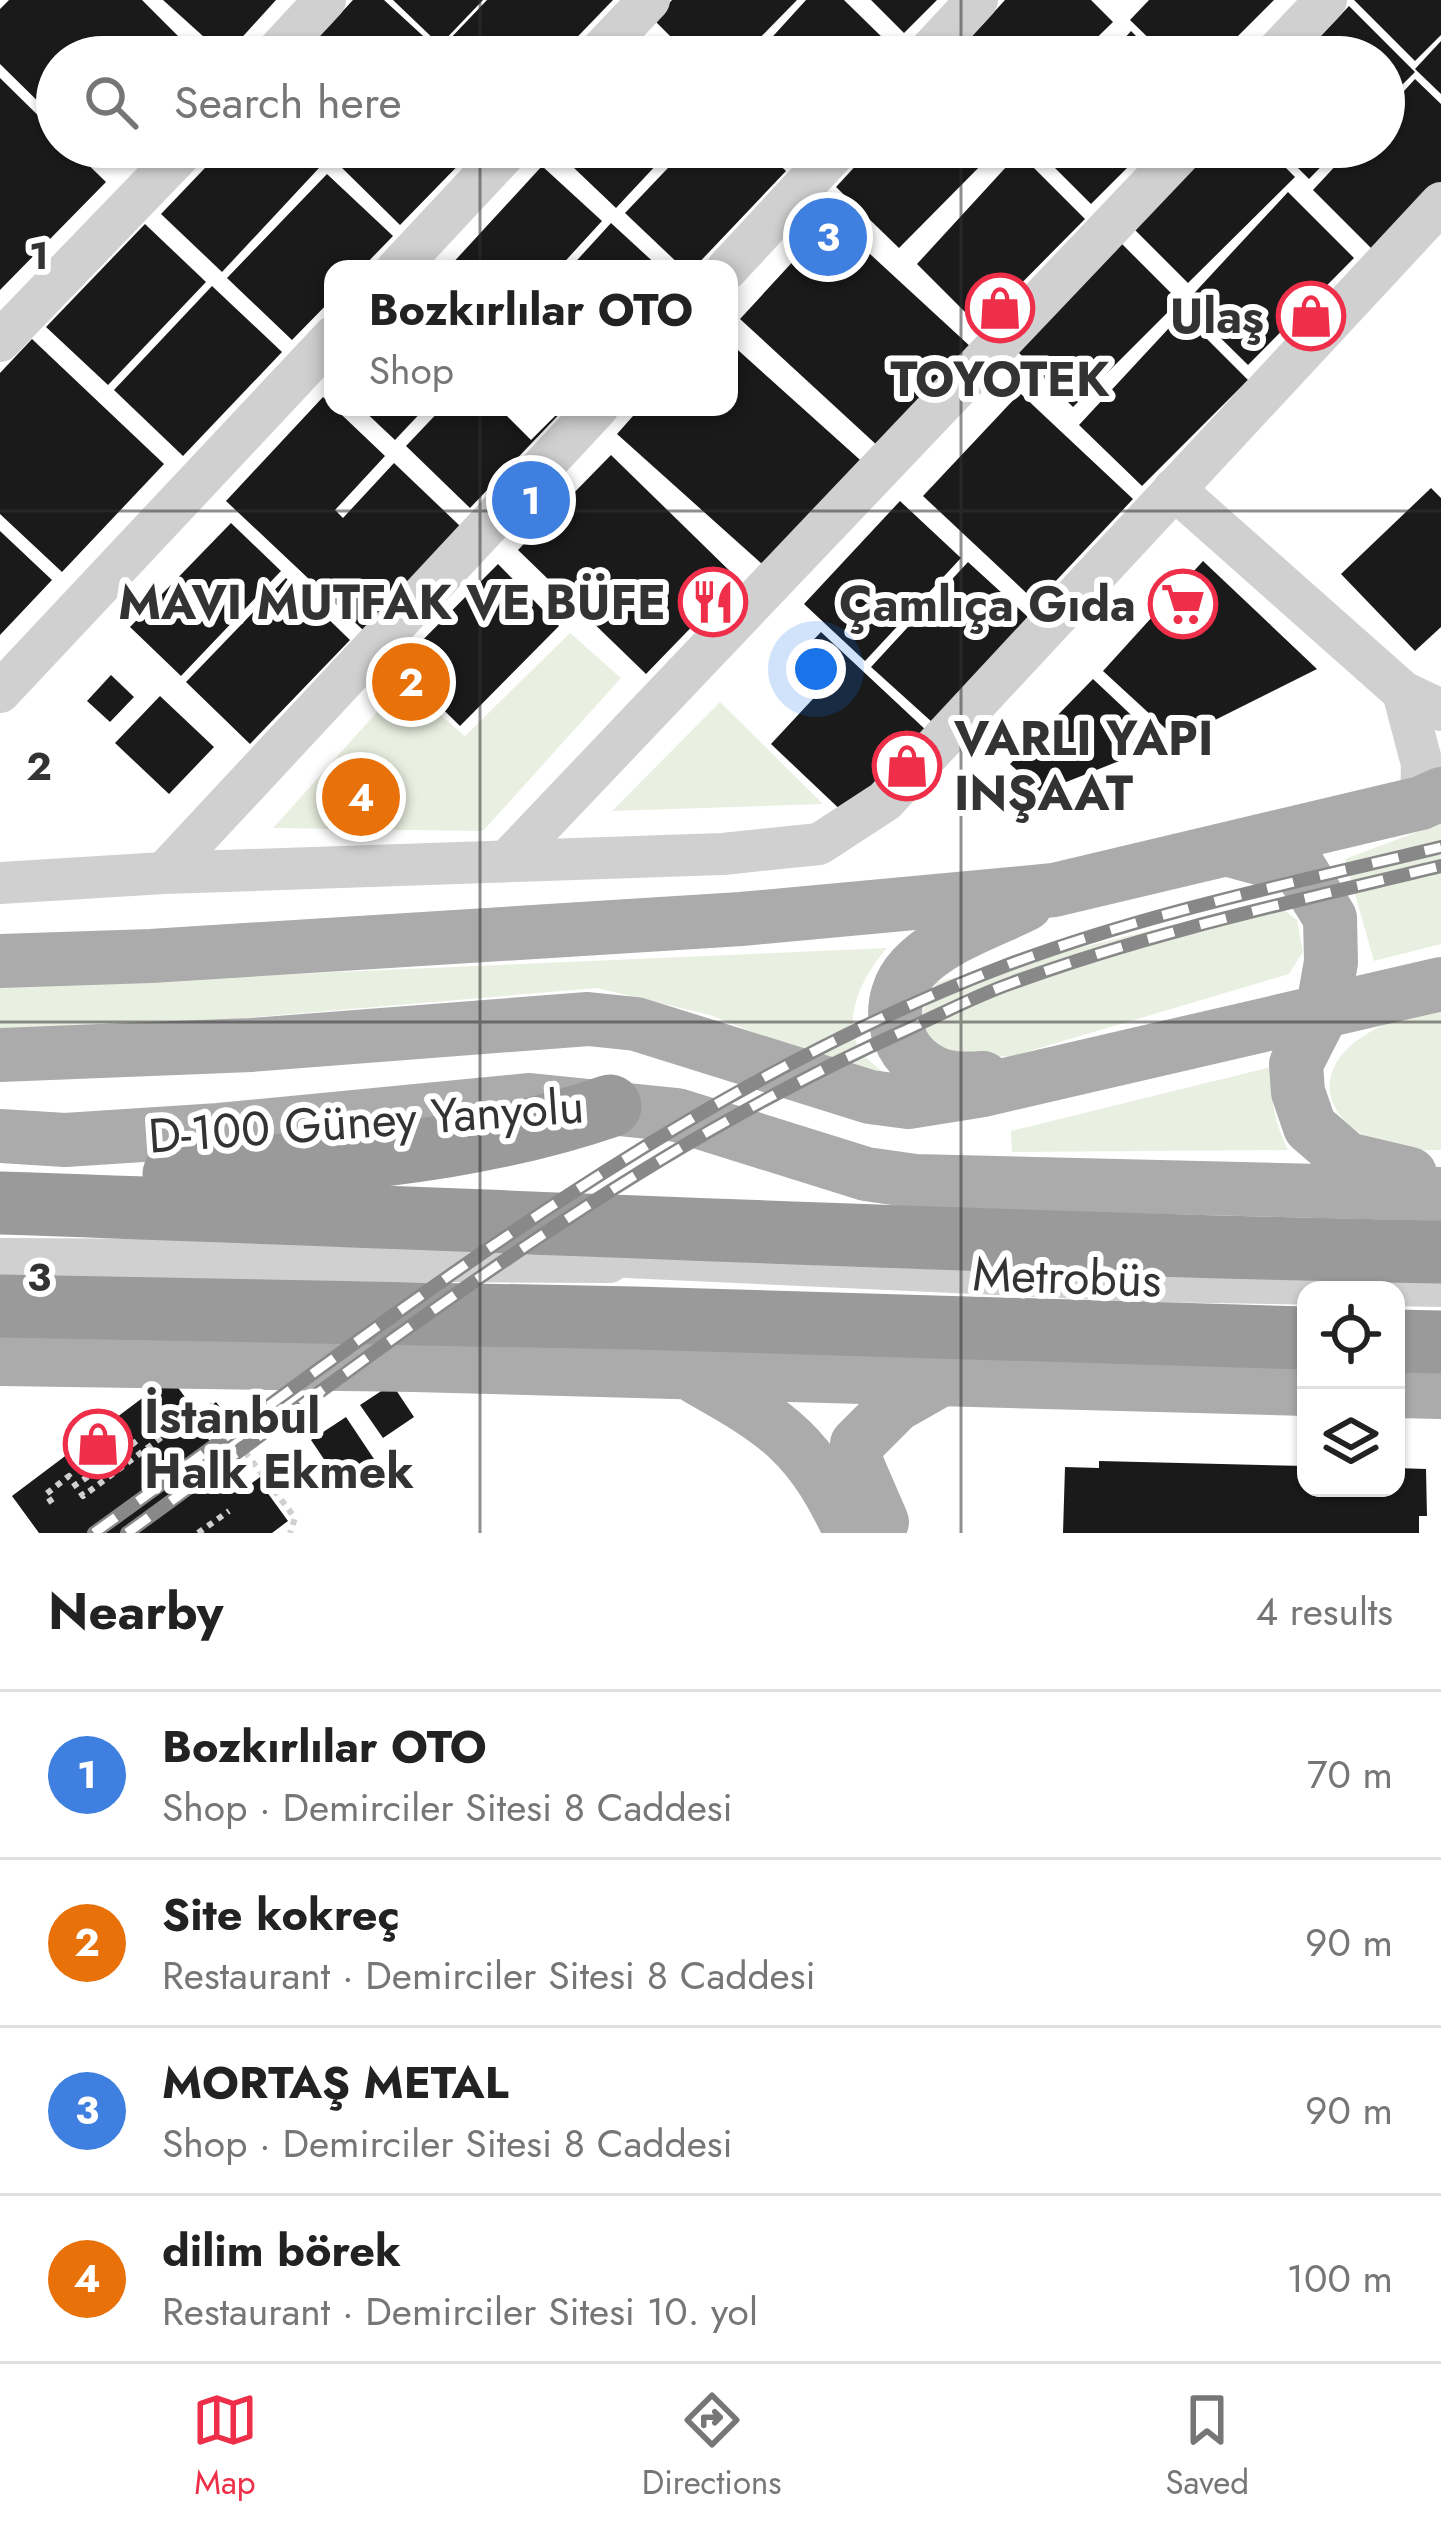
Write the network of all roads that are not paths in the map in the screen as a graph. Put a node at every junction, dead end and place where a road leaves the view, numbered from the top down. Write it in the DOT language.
graph roads {
  1 [pos="325,0"];
  2 [pos="649,0"];
  3 [pos="977,0"];
  4 [pos="1326,0"];
  5 [pos="292,36"];
  6 [pos="616,36"];
  7 [pos="944,36"];
  8 [pos="1292,36"];
  9 [pos="167,168"];
  10 [pos="491,168"];
  11 [pos="821,168"];
  12 [pos="1166,168"];
  13 [pos="1441,203"];
  14 [pos="405,260"];
  15 [pos="735,260"];
  16 [pos="0,341"];
  17 [pos="324,347"];
  18 [pos="590,416"];
  19 [pos="1174,489"];
  20 [pos="0,692"];
  21 [pos="1422,701"];
  22 [pos="1431,798"];
  23 [pos="1226,849"];
  24 [pos="508,860"];
  25 [pos="164,873"];
  26 [pos="0,883"];
  27 [pos="1054,890"];
  28 [pos="0,961"];
  29 [pos="1441,984"];
  30 [pos="1322,1013"];
  31 [pos="0,1054"];
  32 [pos="1046,1073"];
  33 [pos="610,1106"];
  34 [pos="0,1136"];
  35 [pos="0,1175"];
  36 [pos="1441,1182"];
  37 [pos="1441,1194"];
  38 [pos="0,1204"];
  39 [pos="0,1223"];
  40 [pos="1441,1252"];
  41 [pos="0,1259"];
  42 [pos="694,1262"];
  43 [pos="1441,1286"];
  44 [pos="0,1306"];
  45 [pos="1297,1338"];
  46 [pos="1405,1341"];
  47 [pos="1441,1342"];
  48 [pos="0,1359"];
  49 [pos="692,1374"];
  50 [pos="940,1380"];
  51 [pos="1297,1389"];
  52 [pos="1405,1391"];
  53 [pos="1441,1392"];
  54 [pos="851,1533"];
  55 [pos="888,1533"];
  1 -- 5 [label="street"];
  2 -- 6 [label="street"];
  3 -- 7 [label="street"];
  4 -- 8 [label="street"];
  9 -- 16 [label="street"];
  10 -- 14 [label="street"];
  11 -- 15 [label="street"];
  12 -- 24 [label="street"];
  13 -- 19 [label="street"];
  17 -- 20 [label="street"];
  18 -- 25 [label="street"];
  19 -- 21 [label="street"];
  19 -- 24 [label="street"];
  21 -- 22 [label="street"];
  22 -- 23 [label="main road"];
  23 -- 27 [label="main road"];
  23 -- 30 [label="main road"];
  24 -- 25 [label="street"];
  25 -- 26 [label="street"];
  27 -- 28 [label="main road"];
  27 -- 32 [label="main road"];
  29 -- 30 [label="main road"];
  30 -- 32 [label="main road"];
  30 -- 36 [label="main road"];
  31 -- 32 [label="main road"];
  33 -- 34 [label="main road, D-100 Güney Yanyolu"];
  33 -- 35 [label="highway"];
  33 -- 37 [label="main road, D-100 Güney Yanyolu"];
  38 -- 40 [label="highway"];
  39 -- 42 [label="street"];
  41 -- 42 [label="street"];
  42 -- 43 [label="street, Metrobüs"];
  44 -- 45 [label="highway"];
  46 -- 47 [label="highway"];
  48 -- 49 [label="main road"];
  49 -- 50 [label="main road"];
  49 -- 54 [label="main road"];
  50 -- 51 [label="main road"];
  50 -- 55 [label="main road"];
  52 -- 53 [label="main road"];
}
